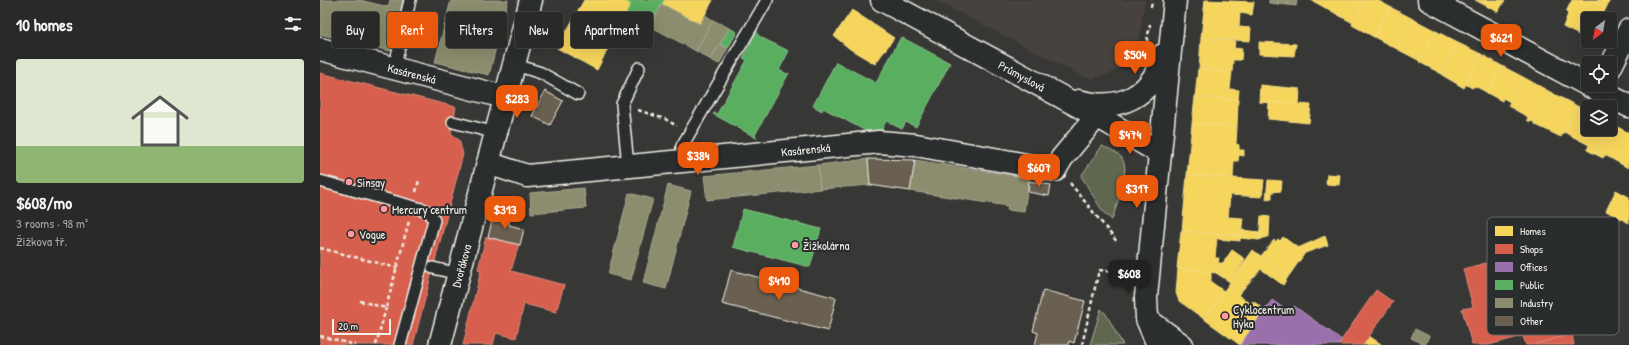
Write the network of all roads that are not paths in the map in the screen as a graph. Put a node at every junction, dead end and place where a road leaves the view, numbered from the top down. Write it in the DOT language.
graph roads {
  1 [pos="410,0"];
  2 [pos="531,0"];
  3 [pos="767,0"];
  4 [pos="882,0"];
  5 [pos="1430,0"];
  6 [pos="1175,6"];
  7 [pos="1629,30"];
  8 [pos="320,49"];
  9 [pos="1616,56"];
  10 [pos="514,64"];
  11 [pos="639,68"];
  12 [pos="394,69"];
  13 [pos="1581,79"];
  14 [pos="1604,92"];
  15 [pos="578,94"];
  16 [pos="504,97"];
  17 [pos="1061,97"];
  18 [pos="1629,106"];
  19 [pos="1097,116"];
  20 [pos="453,122"];
  21 [pos="496,133"];
  22 [pos="1160,153"];
  23 [pos="682,161"];
  24 [pos="488,163"];
  25 [pos="628,166"];
  26 [pos="320,181"];
  27 [pos="434,265"];
  28 [pos="460,272"];
  29 [pos="1147,319"];
  30 [pos="400,345"];
  31 [pos="440,345"];
  32 [pos="1158,345"];
  33 [pos="1182,345"];
  1 -- 12 [label="lane"];
  2 -- 10 [label="street, Dvořákova"];
  3 -- 23 [label="lane"];
  4 -- 17 [label="street, Průmyslová"];
  5 -- 13 [label="street"];
  6 -- 17 [label="street"];
  6 -- 22 [label="street"];
  7 -- 9 [label="street"];
  8 -- 12 [label="street, Kasárenská"];
  10 -- 15 [label="lane"];
  10 -- 16 [label="street, Dvořákova"];
  11 -- 25 [label="lane"];
  12 -- 16 [label="street, Kasárenská"];
  14 -- 18 [label="street"];
  16 -- 21 [label="street, Dvořákova"];
  17 -- 19 [label="street, Průmyslová"];
  19 -- 22 [label="street, Průmyslová"];
  19 -- 23 [label="street, Kasárenská"];
  20 -- 21 [label="lane"];
  21 -- 24 [label="street, Dvořákova"];
  22 -- 29 [label="street"];
  23 -- 25 [label="street, Kasárenská"];
  24 -- 25 [label="street, Kasárenská"];
  24 -- 28 [label="street, Dvořákova"];
  26 -- 30 [label="lane"];
  27 -- 28 [label="lane"];
  28 -- 31 [label="street, Dvořákova"];
  29 -- 32 [label="street"];
  29 -- 33 [label="street"];
}
